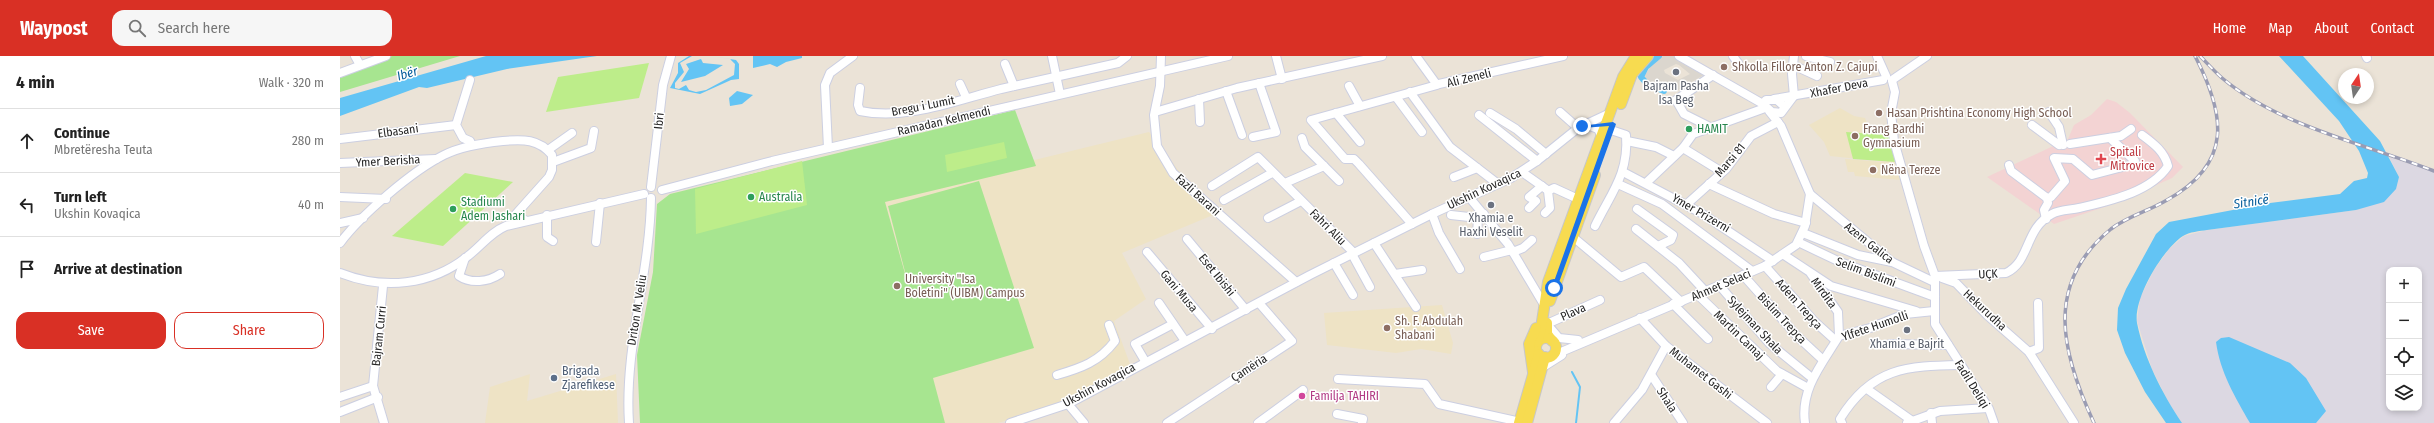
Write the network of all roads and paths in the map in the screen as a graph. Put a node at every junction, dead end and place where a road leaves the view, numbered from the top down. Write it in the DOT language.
graph roads {
  1 [pos="355,56"];
  2 [pos="386,56"];
  3 [pos="671,56"];
  4 [pos="853,56"];
  5 [pos="1052,56"];
  6 [pos="1127,56"];
  7 [pos="1161,56"];
  8 [pos="1228,56"];
  9 [pos="1276,56"];
  10 [pos="1382,56"];
  11 [pos="1416,56"];
  12 [pos="1550,56"];
  13 [pos="1564,56"];
  14 [pos="1629,56"];
  15 [pos="1636,56"];
  16 [pos="1640,56"];
  17 [pos="1648,56"];
  18 [pos="1678,56"];
  19 [pos="1733,56"];
  20 [pos="1794,56"];
  21 [pos="1806,56"];
  22 [pos="1877,56"];
  23 [pos="1927,56"];
  24 [pos="1361,58"];
  25 [pos="1738,62"];
  26 [pos="1830,62"];
  27 [pos="1005,64"];
  28 [pos="360,65"];
  29 [pos="1793,65"];
  30 [pos="1162,71"];
  31 [pos="340,73"];
  32 [pos="1713,75"];
  33 [pos="1628,76"];
  34 [pos="1817,76"];
  35 [pos="1058,77"];
  36 [pos="1282,79"];
  37 [pos="1888,79"];
  38 [pos="470,80"];
  39 [pos="1259,83"];
  40 [pos="960,84"];
  41 [pos="1438,84"];
  42 [pos="1014,86"];
  43 [pos="1349,86"];
  44 [pos="860,88"];
  45 [pos="1226,91"];
  46 [pos="1410,92"];
  47 [pos="1742,92"];
  48 [pos="1060,94"];
  49 [pos="1794,96"];
  50 [pos="966,97"];
  51 [pos="1396,97"];
  52 [pos="1772,99"];
  53 [pos="1199,100"];
  54 [pos="1360,106"];
  55 [pos="1766,108"];
  56 [pos="1784,109"];
  57 [pos="1155,112"];
  58 [pos="1560,112"];
  59 [pos="2049,112"];
  60 [pos="1336,113"];
  61 [pos="1490,113"];
  62 [pos="1610,113"];
  63 [pos="1479,115"];
  64 [pos="1200,122"];
  65 [pos="456,124"];
  66 [pos="1780,124"];
  67 [pos="2032,125"];
  68 [pos="1590,126"];
  69 [pos="1610,126"];
  70 [pos="1710,127"];
  71 [pos="2131,129"];
  72 [pos="1574,130"];
  73 [pos="594,131"];
  74 [pos="1422,132"];
  75 [pos="572,133"];
  76 [pos="1242,135"];
  77 [pos="2142,135"];
  78 [pos="1253,137"];
  79 [pos="1302,138"];
  80 [pos="1602,138"];
  81 [pos="2110,138"];
  82 [pos="340,139"];
  83 [pos="1627,141"];
  84 [pos="1360,142"];
  85 [pos="2064,144"];
  86 [pos="472,145"];
  87 [pos="828,148"];
  88 [pos="1683,148"];
  89 [pos="548,150"];
  90 [pos="1546,154"];
  91 [pos="1674,156"];
  92 [pos="436,159"];
  93 [pos="1537,161"];
  94 [pos="553,162"];
  95 [pos="340,163"];
  96 [pos="1324,166"];
  97 [pos="2009,166"];
  98 [pos="1477,168"];
  99 [pos="1522,172"];
  100 [pos="1722,172"];
  101 [pos="1272,173"];
  102 [pos="1624,173"];
  103 [pos="1454,177"];
  104 [pos="1339,181"];
  105 [pos="1646,183"];
  106 [pos="1285,184"];
  107 [pos="1498,184"];
  108 [pos="1618,184"];
  109 [pos="1709,184"];
  110 [pos="1212,186"];
  111 [pos="651,187"];
  112 [pos="1545,188"];
  113 [pos="662,190"];
  114 [pos="1810,194"];
  115 [pos="647,196"];
  116 [pos="340,197"];
  117 [pos="1469,197"];
  118 [pos="2047,198"];
  119 [pos="386,199"];
  120 [pos="1578,199"];
  121 [pos="1224,200"];
  122 [pos="1301,201"];
  123 [pos="600,203"];
  124 [pos="1687,204"];
  125 [pos="521,208"];
  126 [pos="1529,208"];
  127 [pos="1636,209"];
  128 [pos="1546,213"];
  129 [pos="1432,214"];
  130 [pos="547,215"];
  131 [pos="1451,215"];
  132 [pos="1481,216"];
  133 [pos="364,218"];
  134 [pos="1268,218"];
  135 [pos="2046,219"];
  136 [pos="525,220"];
  137 [pos="340,223"];
  138 [pos="1806,223"];
  139 [pos="1412,224"];
  140 [pos="1595,226"];
  141 [pos="1636,229"];
  142 [pos="496,231"];
  143 [pos="1803,233"];
  144 [pos="1477,234"];
  145 [pos="1573,237"];
  146 [pos="1187,239"];
  147 [pos="1532,240"];
  148 [pos="553,241"];
  149 [pos="596,242"];
  150 [pos="1798,242"];
  151 [pos="340,243"];
  152 [pos="1374,243"];
  153 [pos="1658,246"];
  154 [pos="1513,251"];
  155 [pos="1147,252"];
  156 [pos="1353,254"];
  157 [pos="1784,254"];
  158 [pos="1484,257"];
  159 [pos="464,258"];
  160 [pos="1772,261"];
  161 [pos="1892,262"];
  162 [pos="1334,263"];
  163 [pos="1764,266"];
  164 [pos="1460,269"];
  165 [pos="1422,270"];
  166 [pos="1752,271"];
  167 [pos="340,273"];
  168 [pos="500,274"];
  169 [pos="1395,274"];
  170 [pos="1810,274"];
  171 [pos="1743,275"];
  172 [pos="1530,278"];
  173 [pos="1549,278"];
  174 [pos="1935,279"];
  175 [pos="1296,282"];
  176 [pos="1719,285"];
  177 [pos="383,286"];
  178 [pos="1370,287"];
  179 [pos="1701,293"];
  180 [pos="1353,295"];
  181 [pos="1935,297"];
  182 [pos="1600,300"];
  183 [pos="1159,303"];
  184 [pos="1259,303"];
  185 [pos="1543,303"];
  186 [pos="1677,303"];
  187 [pos="2038,303"];
  188 [pos="1416,307"];
  189 [pos="1246,310"];
  190 [pos="1934,311"];
  191 [pos="1916,312"];
  192 [pos="1640,318"];
  193 [pos="1173,324"];
  194 [pos="1547,324"];
  195 [pos="1109,325"];
  196 [pos="1212,329"];
  197 [pos="1838,338"];
  198 [pos="1592,339"];
  199 [pos="1708,339"];
  200 [pos="1185,341"];
  201 [pos="1890,344"];
  202 [pos="1948,345"];
  203 [pos="1666,346"];
  204 [pos="2029,352"];
  205 [pos="1546,356"];
  206 [pos="1824,360"];
  207 [pos="1145,361"];
  208 [pos="1961,366"];
  209 [pos="1782,374"];
  210 [pos="1057,375"];
  211 [pos="1652,376"];
  212 [pos="1812,378"];
  213 [pos="1338,379"];
  214 [pos="373,386"];
  215 [pos="1771,387"];
  216 [pos="1808,388"];
  217 [pos="1867,389"];
  218 [pos="1303,390"];
  219 [pos="340,397"];
  220 [pos="378,397"];
  221 [pos="1068,404"];
  222 [pos="1988,408"];
  223 [pos="340,412"];
  224 [pos="1931,413"];
  225 [pos="1337,414"];
  226 [pos="1038,419"];
  227 [pos="1909,422"];
  228 [pos="384,423"];
  229 [pos="630,423"];
  230 [pos="1010,423"];
  231 [pos="1084,423"];
  232 [pos="1167,423"];
  233 [pos="1258,423"];
  234 [pos="1362,423"];
  235 [pos="1523,423"];
  236 [pos="1614,423"];
  237 [pos="1683,423"];
  238 [pos="1767,423"];
  239 [pos="1805,423"];
  240 [pos="1842,423"];
  241 [pos="1932,423"];
  242 [pos="1994,423"];
  243 [pos="2074,423"];
  1 -- 28 [label="street"];
  2 -- 28 [label="street"];
  3 -- 111 [label="street, Ibri"];
  4 -- 87 [label="street"];
  5 -- 35 [label="street"];
  6 -- 35 [label="street, Bregu i Lumit"];
  7 -- 30 [label="street, Fazli Barani"];
  8 -- 30 [label="street, Ramadan Kelmendi"];
  9 -- 36 [label="street"];
  10 -- 24 [label="street"];
  11 -- 41 [label="street"];
  12 -- 41 [label="street, Ali Zeneli"];
  13 -- 41 [label="street, Ali Zeneli"];
  14 -- 33 [label="main road"];
  15 -- 33 [label="main road"];
  16 -- 33 [label="main road"];
  17 -- 33 [label="main road"];
  18 -- 32 [label="street"];
  19 -- 25 [label="street"];
  20 -- 29 [label="street"];
  21 -- 26 [label="street"];
  22 -- 37 [label="street"];
  23 -- 37 [label="street"];
  24 -- 36 [label="street"];
  27 -- 42 [label="street"];
  28 -- 31 [label="street"];
  29 -- 34 [label="street"];
  29 -- 49 [label="street"];
  30 -- 48 [label="street, Ramadan Kelmendi"];
  30 -- 57 [label="street, Fazli Barani"];
  32 -- 47 [label="street"];
  32 -- 70 [label="street"];
  33 -- 62 [label="main road"];
  33 -- 69 [label="main road"];
  35 -- 42 [label="street, Bregu i Lumit"];
  35 -- 48 [label="street"];
  36 -- 39 [label="street"];
  37 -- 49 [label="street, Xhafer Deva"];
  37 -- 174 [label="street"];
  38 -- 65 [label="street"];
  39 -- 45 [label="street"];
  39 -- 78 [label="street"];
  40 -- 50 [label="street, Bregu i Lumit"];
  41 -- 46 [label="street"];
  42 -- 50 [label="street, Bregu i Lumit"];
  43 -- 54 [label="street"];
  44 -- 50 [label="street, Bregu i Lumit"];
  45 -- 53 [label="street"];
  45 -- 76 [label="street"];
  46 -- 51 [label="street"];
  46 -- 98 [label="street"];
  47 -- 52 [label="street"];
  47 -- 55 [label="street"];
  48 -- 87 [label="street, Ramadan Kelmendi"];
  49 -- 52 [label="street, Xhafer Deva"];
  49 -- 56 [label="street"];
  51 -- 54 [label="street"];
  51 -- 74 [label="street"];
  52 -- 55 [label="street"];
  52 -- 56 [label="street"];
  53 -- 57 [label="street"];
  53 -- 64 [label="street"];
  54 -- 60 [label="street"];
  55 -- 56 [label="street"];
  55 -- 66 [label="street"];
  55 -- 70 [label="street"];
  56 -- 66 [label="street"];
  57 -- 175 [label="street, Fazli Barani"];
  58 -- 72 [label="street"];
  59 -- 85 [label="street"];
  60 -- 84 [label="street"];
  60 -- 139 [label="street"];
  61 -- 90 [label="street"];
  62 -- 69 [label="main road"];
  62 -- 72 [label="street, Ukshin Kovaqica"];
  63 -- 93 [label="street"];
  65 -- 82 [label="street, Elbasani"];
  65 -- 86 [label="street"];
  66 -- 100 [label="street, Marsi 81"];
  66 -- 114 [label="street"];
  67 -- 85 [label="street"];
  68 -- 69 [label="street, Ukshin Kovaqica"];
  68 -- 72 [label="street, Ukshin Kovaqica"];
  68 -- 80 [label="street"];
  69 -- 80 [label="main road"];
  69 -- 83 [label="street"];
  69 -- 145 [label="main road"];
  70 -- 88 [label="street"];
  71 -- 81 [label="street"];
  72 -- 90 [label="street, Ukshin Kovaqica"];
  73 -- 94 [label="street"];
  75 -- 89 [label="street"];
  77 -- 135 [label="street, UÇK"];
  79 -- 96 [label="street"];
  80 -- 120 [label="main road"];
  81 -- 85 [label="street"];
  81 -- 118 [label="street"];
  83 -- 91 [label="street"];
  83 -- 102 [label="street"];
  86 -- 89 [label="street"];
  86 -- 92 [label="street"];
  87 -- 113 [label="street, Ramadan Kelmendi"];
  88 -- 91 [label="street"];
  88 -- 100 [label="street"];
  89 -- 94 [label="street"];
  90 -- 93 [label="street, Ukshin Kovaqica"];
  91 -- 105 [label="street"];
  92 -- 95 [label="street, Ymer Berisha"];
  92 -- 119 [label="street"];
  93 -- 99 [label="street, Ukshin Kovaqica"];
  94 -- 125 [label="street"];
  96 -- 104 [label="street"];
  96 -- 106 [label="street"];
  97 -- 118 [label="street"];
  98 -- 103 [label="street"];
  98 -- 107 [label="street"];
  99 -- 107 [label="street, Ukshin Kovaqica"];
  99 -- 112 [label="street"];
  100 -- 109 [label="street, Marsi 81"];
  101 -- 106 [label="street, Fahri Aliu"];
  101 -- 110 [label="street, Fahri Aliu"];
  101 -- 121 [label="street"];
  102 -- 105 [label="street, Ymer Prizerni"];
  102 -- 108 [label="street"];
  105 -- 124 [label="street, Ymer Prizerni"];
  106 -- 122 [label="street, Fahri Aliu"];
  107 -- 117 [label="street, Ukshin Kovaqica"];
  108 -- 140 [label="street"];
  108 -- 166 [label="street"];
  109 -- 124 [label="street, Marsi 81"];
  109 -- 138 [label="street"];
  111 -- 113 [label="street"];
  111 -- 115 [label="street"];
  112 -- 120 [label="street"];
  112 -- 126 [label="street"];
  112 -- 128 [label="street"];
  113 -- 115 [label="street"];
  114 -- 138 [label="street, Ahmet Selaci"];
  114 -- 161 [label="street, Azem Galica"];
  115 -- 123 [label="street"];
  115 -- 229 [label="street, Driton M. Veliu"];
  116 -- 119 [label="street"];
  117 -- 129 [label="street, Ukshin Kovaqica"];
  117 -- 132 [label="street"];
  118 -- 135 [label="street"];
  119 -- 133 [label="street"];
  120 -- 173 [label="main road"];
  122 -- 134 [label="street, Fahri Aliu"];
  122 -- 156 [label="street, Fahri Aliu"];
  123 -- 130 [label="street"];
  123 -- 149 [label="street"];
  124 -- 160 [label="street, Ymer Prizerni"];
  125 -- 136 [label="street"];
  125 -- 142 [label="street"];
  127 -- 153 [label="street"];
  129 -- 139 [label="street, Ukshin Kovaqica"];
  129 -- 164 [label="street"];
  130 -- 136 [label="street"];
  130 -- 148 [label="street"];
  131 -- 132 [label="street"];
  132 -- 144 [label="street"];
  132 -- 154 [label="street"];
  133 -- 137 [label="street"];
  133 -- 151 [label="street"];
  135 -- 174 [label="street, UÇK"];
  136 -- 142 [label="street"];
  138 -- 143 [label="street, Ahmet Selaci"];
  139 -- 152 [label="street, Ukshin Kovaqica"];
  141 -- 153 [label="street, Martin Camaj"];
  142 -- 159 [label="street"];
  143 -- 150 [label="street, Ahmet Selaci"];
  143 -- 161 [label="street"];
  145 -- 186 [label="street"];
  145 -- 194 [label="main road"];
  146 -- 189 [label="street, Eset Ibishi"];
  147 -- 154 [label="street"];
  150 -- 157 [label="street, Ahmet Selaci"];
  150 -- 181 [label="street, Selim Bislimi"];
  152 -- 156 [label="street, Ukshin Kovaqica"];
  152 -- 169 [label="street"];
  153 -- 179 [label="street, Martin Camaj"];
  154 -- 158 [label="street"];
  154 -- 172 [label="street"];
  155 -- 196 [label="street, Gani Musa"];
  156 -- 162 [label="street, Ukshin Kovaqica"];
  156 -- 178 [label="street"];
  157 -- 160 [label="street, Ahmet Selaci"];
  157 -- 170 [label="street"];
  159 -- 168 [label="street"];
  159 -- 177 [label="street"];
  160 -- 163 [label="street, Ahmet Selaci"];
  161 -- 174 [label="street, Azem Galica"];
  162 -- 175 [label="street, Ukshin Kovaqica"];
  162 -- 180 [label="street"];
  163 -- 166 [label="street, Ahmet Selaci"];
  163 -- 197 [label="street, Adem Trepça"];
  165 -- 169 [label="street"];
  166 -- 171 [label="street, Ahmet Selaci"];
  167 -- 177 [label="street"];
  169 -- 188 [label="street"];
  170 -- 191 [label="street"];
  170 -- 197 [label="street, Mirdita"];
  171 -- 176 [label="street, Ahmet Selaci"];
  171 -- 206 [label="street, Bislim Trepça"];
  172 -- 173 [label="street"];
  172 -- 185 [label="street"];
  173 -- 185 [label="main road"];
  174 -- 181 [label="street, Fadil Deliqi"];
  174 -- 204 [label="street, Hekurudha"];
  175 -- 184 [label="street, Ukshin Kovaqica"];
  176 -- 179 [label="street, Ahmet Selaci"];
  176 -- 212 [label="street, Sylejman Shala"];
  177 -- 214 [label="street, Bajram Curri"];
  179 -- 186 [label="street, Ahmet Selaci"];
  179 -- 209 [label="street, Martin Camaj"];
  181 -- 190 [label="street, Fadil Deliqi"];
  182 -- 194 [label="street, Plava"];
  183 -- 193 [label="street"];
  184 -- 189 [label="street, Ukshin Kovaqica"];
  184 -- 232 [label="street, Çamëria"];
  185 -- 205 [label="main road"];
  185 -- 205 [label="main road"];
  186 -- 192 [label="street, Ahmet Selaci"];
  186 -- 199 [label="street"];
  187 -- 204 [label="street"];
  189 -- 196 [label="street, Ukshin Kovaqica"];
  190 -- 191 [label="street, Ylfete Humolli"];
  190 -- 202 [label="street, Fadil Deliqi"];
  191 -- 197 [label="street, Ylfete Humolli"];
  192 -- 198 [label="street, Ahmet Selaci"];
  192 -- 203 [label="street, Muhamet Gashi"];
  193 -- 200 [label="street"];
  193 -- 207 [label="street"];
  194 -- 198 [label="street"];
  194 -- 205 [label="main road"];
  195 -- 210 [label="street"];
  196 -- 200 [label="street, Ukshin Kovaqica"];
  197 -- 206 [label="street, Ylfete Humolli"];
  198 -- 205 [label="street"];
  198 -- 205 [label="street, Ahmet Selaci"];
  200 -- 207 [label="street, Ukshin Kovaqica"];
  201 -- 202 [label="street"];
  202 -- 208 [label="street, Fadil Deliqi"];
  203 -- 211 [label="street"];
  203 -- 238 [label="street, Muhamet Gashi"];
  204 -- 243 [label="street, Hekurudha"];
  205 -- 235 [label="main road"];
  206 -- 212 [label="street, Ylfete Humolli"];
  207 -- 221 [label="street, Ukshin Kovaqica"];
  208 -- 217 [label="street"];
  208 -- 222 [label="street, Fadil Deliqi"];
  209 -- 215 [label="street"];
  209 -- 216 [label="street, Martin Camaj"];
  211 -- 236 [label="street"];
  211 -- 237 [label="street, Shala"];
  212 -- 216 [label="street, Ylfete Humolli"];
  213 -- 235 [label="street"];
  214 -- 219 [label="street"];
  214 -- 220 [label="street"];
  216 -- 239 [label="street, Ylfete Humolli"];
  217 -- 227 [label="street"];
  217 -- 240 [label="street"];
  218 -- 233 [label="street"];
  220 -- 223 [label="street"];
  220 -- 228 [label="street"];
  221 -- 226 [label="street, Ukshin Kovaqica"];
  221 -- 231 [label="street"];
  222 -- 224 [label="street"];
  222 -- 242 [label="street, Fadil Deliqi"];
  224 -- 227 [label="street"];
  224 -- 241 [label="street"];
  225 -- 234 [label="street"];
  226 -- 230 [label="street, Ukshin Kovaqica"];
}
